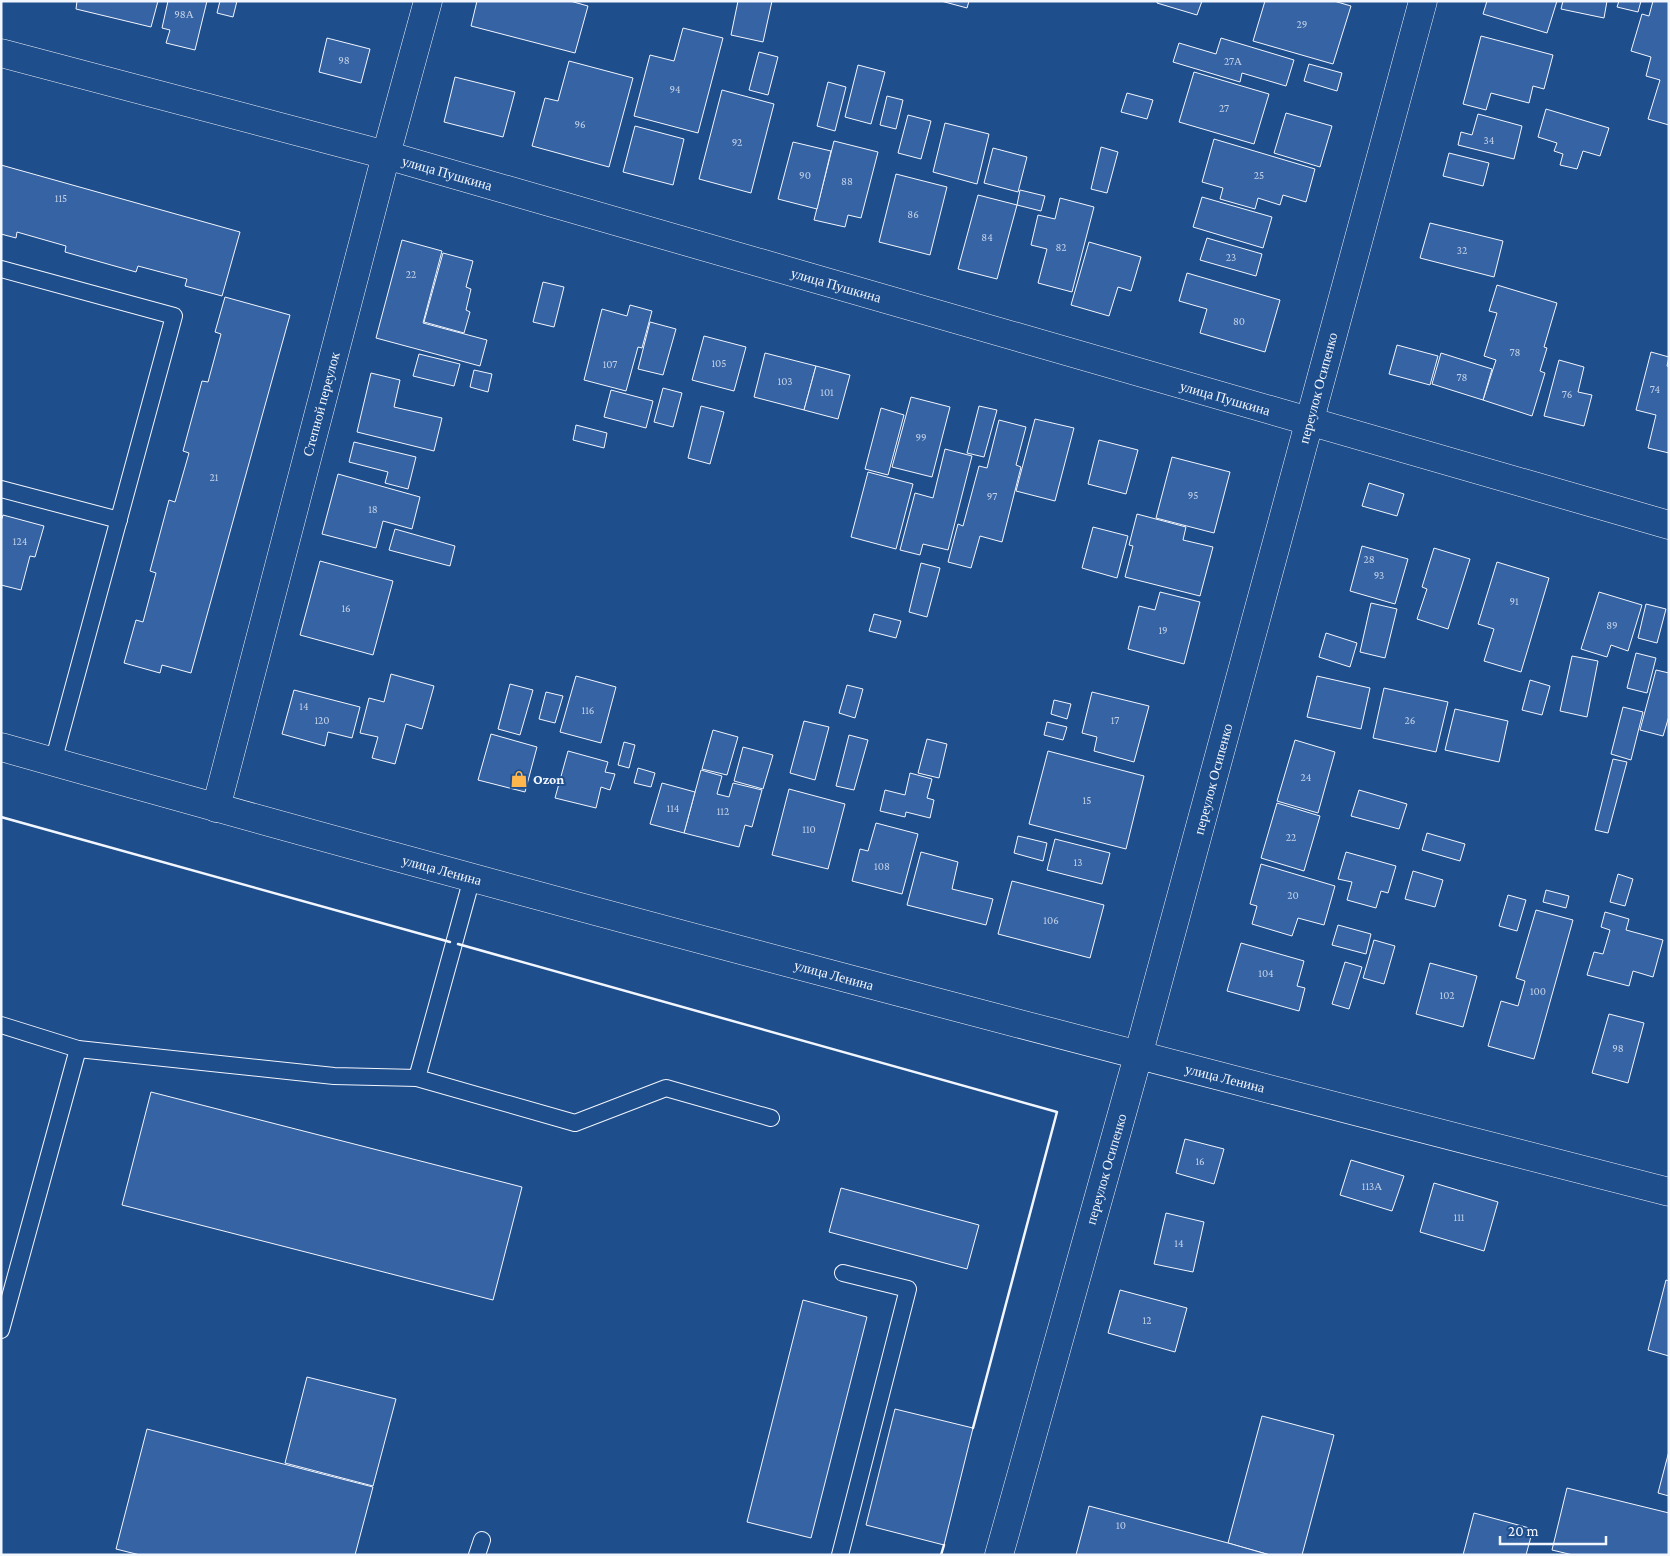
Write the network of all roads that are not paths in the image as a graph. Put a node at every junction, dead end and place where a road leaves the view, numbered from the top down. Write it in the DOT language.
graph roads {
  1 [pos="428,1"];
  2 [pos="1423,1"];
  3 [pos="1,53"];
  4 [pos="386,155"];
  5 [pos="1,269"];
  6 [pos="1309,422"];
  7 [pos="1,489"];
  8 [pos="119,520"];
  9 [pos="1669,525"];
  10 [pos="1,748"];
  11 [pos="53,762"];
  12 [pos="216,808"];
  13 [pos="472,878"];
  14 [pos="1,1025"];
  15 [pos="78,1049"];
  16 [pos="1138,1056"];
  17 [pos="417,1078"];
  18 [pos="771,1118"];
  19 [pos="1669,1192"];
  20 [pos="843,1273"];
  21 [pos="1,1330"];
  22 [pos="840,1555"];
  23 [pos="999,1555"];
  1 -- 4 [label="street, Степной переулок"];
  2 -- 6 [label="street, переулок Осипенко"];
  3 -- 4 [label="street, улица Пушкина"];
  4 -- 6 [label="street, улица Пушкина"];
  4 -- 12 [label="street, Степной переулок"];
  5 -- 8 [label="lane"];
  6 -- 9 [label="street, улица Пушкина"];
  6 -- 16 [label="street, переулок Осипенко"];
  7 -- 8 [label="lane"];
  8 -- 11 [label="lane"];
  10 -- 11 [label="street, улица Ленина"];
  11 -- 12 [label="street, улица Ленина"];
  12 -- 13 [label="street, улица Ленина"];
  13 -- 16 [label="street, улица Ленина"];
  13 -- 17 [label="lane"];
  14 -- 15 [label="lane"];
  15 -- 17 [label="lane"];
  15 -- 21 [label="lane"];
  16 -- 19 [label="street, улица Ленина"];
  16 -- 23 [label="street, переулок Осипенко"];
  17 -- 18 [label="lane"];
  20 -- 22 [label="lane"];
}
